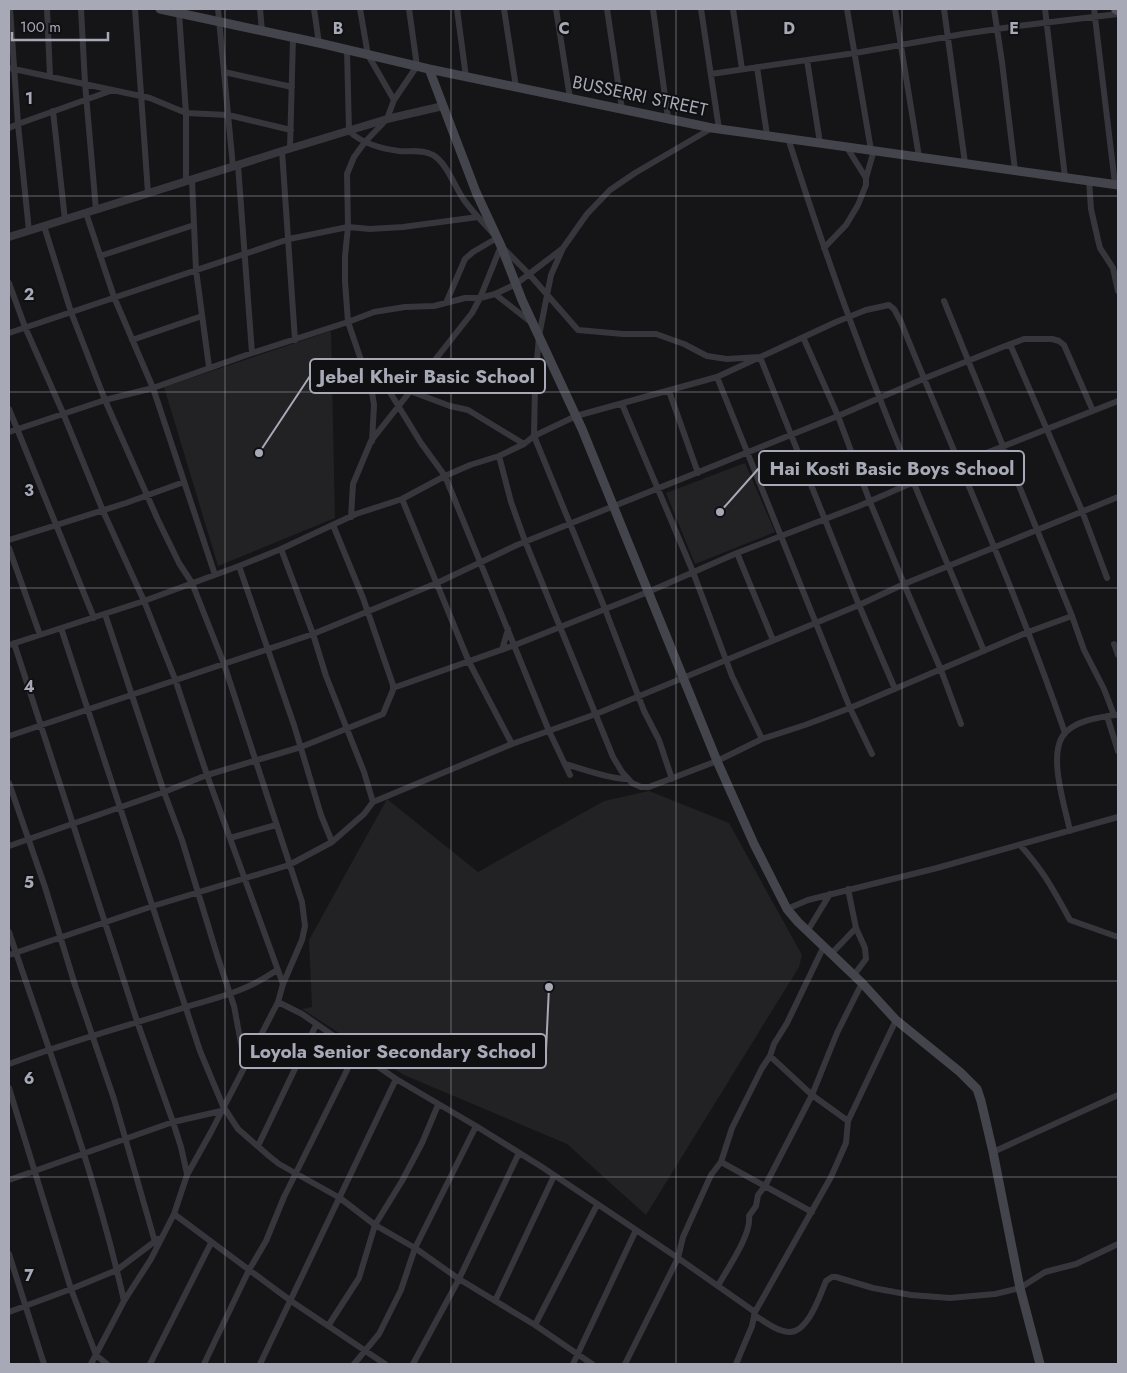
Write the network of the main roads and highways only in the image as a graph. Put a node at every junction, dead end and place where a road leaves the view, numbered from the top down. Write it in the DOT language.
graph roads {
  1 [pos="160,9"];
  2 [pos="429,69"];
  3 [pos="1117,184"];
  4 [pos="1040,1364"];
  1 -- 2 [label="main road, BUSSERRI STREET"];
  2 -- 3 [label="main road, BUSSERRI STREET"];
  2 -- 4 [label="main road"];
}
